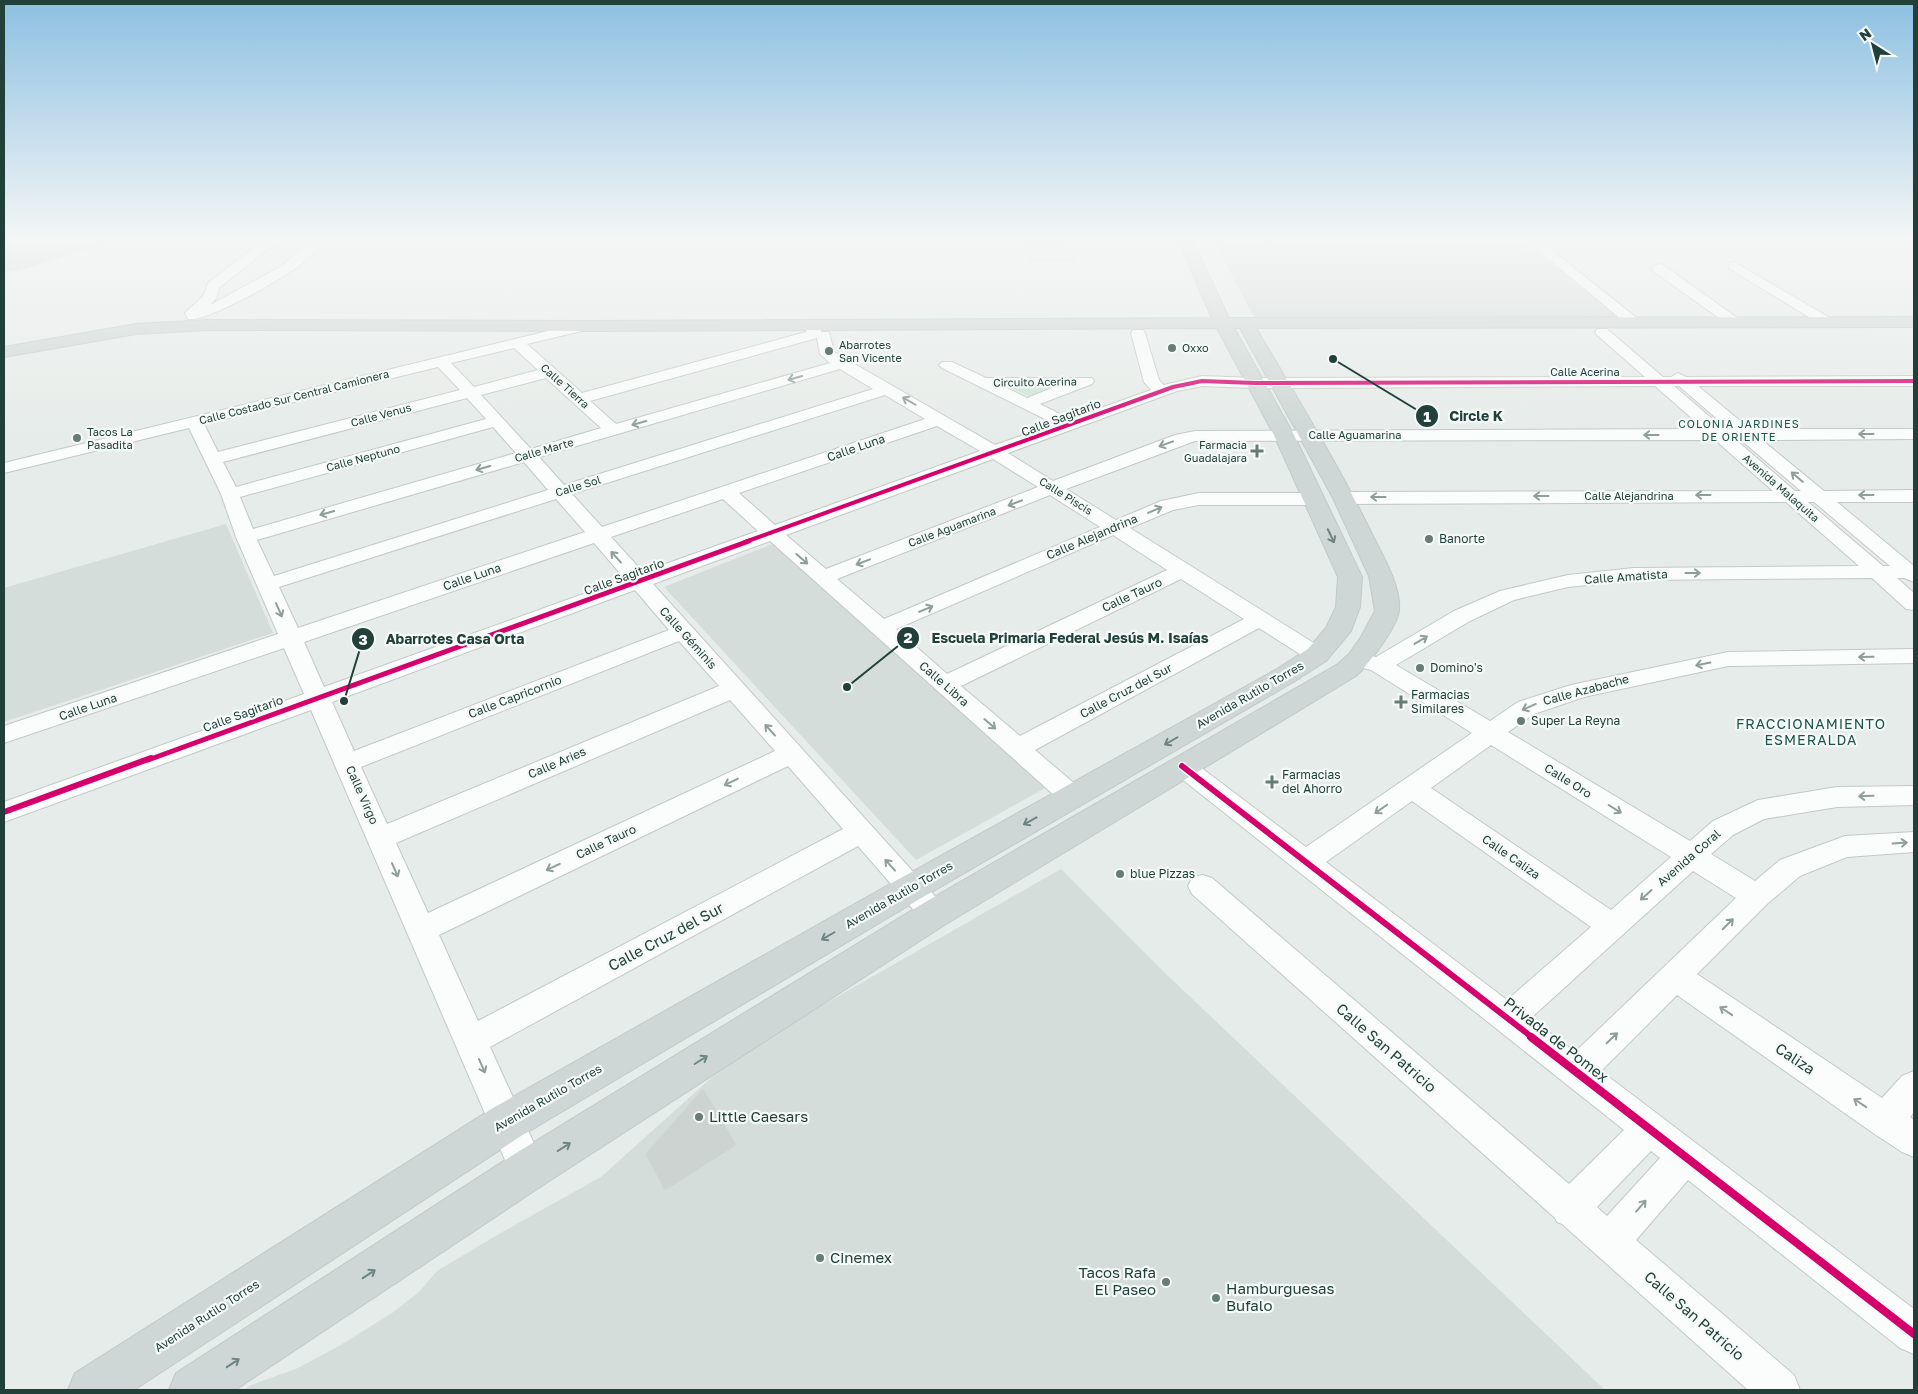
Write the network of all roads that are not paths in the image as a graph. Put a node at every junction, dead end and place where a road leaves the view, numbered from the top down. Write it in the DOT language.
graph roads {
  1 [pos="201,305"];
  2 [pos="218,305"];
  3 [pos="1223,305"];
  4 [pos="1229,305"];
  5 [pos="1605,305"];
  6 [pos="1710,305"];
  7 [pos="1799,305"];
  8 [pos="187,321"];
  9 [pos="1734,322"];
  10 [pos="1827,322"];
  11 [pos="1914,322"];
  12 [pos="346,325"];
  13 [pos="585,326"];
  14 [pos="1629,327"];
  15 [pos="613,330"];
  16 [pos="817,332"];
  17 [pos="1138,332"];
  18 [pos="1602,332"];
  19 [pos="1914,332"];
  20 [pos="287,333"];
  21 [pos="552,334"];
  22 [pos="1241,335"];
  23 [pos="517,343"];
  24 [pos="4,352"];
  25 [pos="4,359"];
  26 [pos="441,361"];
  27 [pos="842,364"];
  28 [pos="947,366"];
  29 [pos="550,372"];
  30 [pos="1914,381"];
  31 [pos="1267,382"];
  32 [pos="1658,382"];
  33 [pos="1683,382"];
  34 [pos="984,383"];
  35 [pos="888,389"];
  36 [pos="1162,391"];
  37 [pos="470,392"];
  38 [pos="579,399"];
  39 [pos="1025,404"];
  40 [pos="940,420"];
  41 [pos="497,421"];
  42 [pos="194,422"];
  43 [pos="1070,425"];
  44 [pos="613,430"];
  45 [pos="1914,434"];
  46 [pos="1297,435"];
  47 [pos="1720,435"];
  48 [pos="1747,435"];
  49 [pos="996,453"];
  50 [pos="526,456"];
  51 [pos="212,459"];
  52 [pos="4,468"];
  53 [pos="1054,488"];
  54 [pos="559,492"];
  55 [pos="726,492"];
  56 [pos="230,494"];
  57 [pos="1789,495"];
  58 [pos="1819,495"];
  59 [pos="1914,496"];
  60 [pos="1329,498"];
  61 [pos="1115,527"];
  62 [pos="773,533"];
  63 [pos="596,534"];
  64 [pos="246,537"];
  65 [pos="1184,570"];
  66 [pos="1877,572"];
  67 [pos="1913,573"];
  68 [pos="823,577"];
  69 [pos="639,582"];
  70 [pos="268,584"];
  71 [pos="1914,604"];
  72 [pos="1260,619"];
  73 [pos="881,628"];
  74 [pos="683,632"];
  75 [pos="291,638"];
  76 [pos="1317,655"];
  77 [pos="1914,656"];
  78 [pos="1369,662"];
  79 [pos="945,684"];
  80 [pos="734,689"];
  81 [pos="318,697"];
  82 [pos="1490,732"];
  83 [pos="4,735"];
  84 [pos="1018,748"];
  85 [pos="791,754"];
  86 [pos="347,763"];
  87 [pos="1182,766"];
  88 [pos="1411,787"];
  89 [pos="1914,795"];
  90 [pos="1073,797"];
  91 [pos="4,812"];
  92 [pos="861,832"];
  93 [pos="380,838"];
  94 [pos="1914,842"];
  95 [pos="1690,856"];
  96 [pos="1306,862"];
  97 [pos="1202,886"];
  98 [pos="910,888"];
  99 [pos="1757,896"];
  100 [pos="934,914"];
  101 [pos="1610,926"];
  102 [pos="421,930"];
  103 [pos="1676,977"];
  104 [pos="1508,1019"];
  105 [pos="471,1041"];
  106 [pos="1577,1072"];
  107 [pos="1914,1087"];
  108 [pos="1885,1121"];
  109 [pos="506,1122"];
  110 [pos="1647,1126"];
  111 [pos="1914,1140"];
  112 [pos="1686,1156"];
  113 [pos="528,1170"];
  114 [pos="1570,1210"];
  115 [pos="1609,1242"];
  116 [pos="1914,1334"];
  117 [pos="91,1390"];
  118 [pos="193,1390"];
  119 [pos="1779,1390"];
  1 -- 8 [label="street"];
  2 -- 8 [label="street"];
  3 -- 22 [label="main road, Avenida Rutilo Torres"];
  4 -- 22 [label="main road, Avenida Rutilo Torres"];
  5 -- 14 [label="street, Avenida Malaquita"];
  6 -- 9 [label="street"];
  7 -- 10 [label="street"];
  8 -- 12 [label="main road"];
  8 -- 24 [label="main road"];
  9 -- 10 [label="main road"];
  9 -- 14 [label="main road"];
  10 -- 11 [label="main road"];
  12 -- 13 [label="main road"];
  12 -- 20 [label="main road"];
  13 -- 15 [label="main road"];
  13 -- 21 [label="street, Calle Costado Sur Central Camionera"];
  14 -- 18 [label="main road"];
  14 -- 19 [label="main road"];
  14 -- 22 [label="main road"];
  14 -- 33 [label="street, Avenida Malaquita"];
  15 -- 16 [label="main road"];
  15 -- 21 [label="main road"];
  16 -- 17 [label="main road"];
  16 -- 22 [label="main road"];
  16 -- 27 [label="street, Calle Piscis"];
  16 -- 38 [label="street"];
  17 -- 22 [label="main road"];
  17 -- 36 [label="street"];
  18 -- 22 [label="main road"];
  18 -- 32 [label="street, Avenida Malaquita"];
  20 -- 21 [label="main road"];
  20 -- 25 [label="main road"];
  21 -- 23 [label="street, Calle Costado Sur Central Camionera"];
  22 -- 31 [label="main road, Avenida Rutilo Torres"];
  23 -- 26 [label="street, Calle Costado Sur Central Camionera"];
  23 -- 29 [label="street, Calle Tierra"];
  26 -- 37 [label="street, Calle Géminis"];
  26 -- 42 [label="street, Calle Costado Sur Central Camionera"];
  27 -- 35 [label="street, Calle Piscis"];
  27 -- 44 [label="street, Calle Marte, one-way"];
  28 -- 34 [label="street, Circuito Acerina"];
  29 -- 37 [label="street, Calle Venus"];
  29 -- 38 [label="street, Calle Tierra"];
  30 -- 33 [label="street, Calle Acerina"];
  31 -- 32 [label="street, Calle Acerina"];
  31 -- 36 [label="street, Calle Sagitario"];
  31 -- 46 [label="main road, Avenida Rutilo Torres"];
  32 -- 33 [label="street, Calle Acerina"];
  32 -- 47 [label="street, Avenida Malaquita"];
  33 -- 48 [label="street, Avenida Malaquita"];
  34 -- 39 [label="street, Circuito Acerina"];
  34 -- 39 [label="street, Circuito Acerina"];
  40 -- 35 [label="street, Calle Piscis, one-way"];
  35 -- 54 [label="street, Calle Sol"];
  36 -- 43 [label="street, Calle Sagitario"];
  37 -- 41 [label="street, Calle Géminis"];
  37 -- 51 [label="street, Calle Venus"];
  38 -- 44 [label="street, Calle Tierra"];
  39 -- 43 [label="street, Circuito Acerina"];
  40 -- 49 [label="street, Calle Piscis"];
  40 -- 55 [label="street, Calle Luna"];
  41 -- 50 [label="street, Calle Géminis"];
  41 -- 56 [label="street, Calle Neptuno"];
  42 -- 51 [label="street, Calle Virgo"];
  42 -- 52 [label="street, Calle Costado Sur Central Camionera"];
  43 -- 49 [label="street, Calle Sagitario"];
  44 -- 50 [label="street, Calle Marte"];
  45 -- 48 [label="street, Calle Aguamarina, one-way"];
  47 -- 46 [label="street, Calle Aguamarina, one-way"];
  46 -- 53 [label="street, Calle Aguamarina, one-way"];
  46 -- 60 [label="main road, Avenida Rutilo Torres"];
  47 -- 48 [label="street, Calle Aguamarina"];
  47 -- 57 [label="street, Avenida Malaquita"];
  58 -- 48 [label="street, Avenida Malaquita, one-way"];
  49 -- 53 [label="street, Calle Piscis"];
  49 -- 62 [label="street, Calle Sagitario"];
  50 -- 54 [label="street, Calle Géminis"];
  50 -- 64 [label="street, Calle Marte, one-way"];
  51 -- 56 [label="street, Calle Virgo"];
  53 -- 61 [label="street, Calle Piscis"];
  53 -- 68 [label="street, Calle Aguamarina, one-way"];
  54 -- 63 [label="street, Calle Géminis"];
  54 -- 70 [label="street, Calle Sol"];
  55 -- 62 [label="street, Calle Libra"];
  55 -- 63 [label="street, Calle Luna"];
  56 -- 64 [label="street, Calle Virgo"];
  57 -- 58 [label="street, Calle Alejandrina"];
  57 -- 60 [label="street, Calle Alejandrina, one-way"];
  57 -- 66 [label="street, Avenida Malaquita"];
  59 -- 58 [label="street, Calle Alejandrina, one-way"];
  58 -- 67 [label="street, Avenida Malaquita"];
  61 -- 60 [label="street, Calle Alejandrina, one-way"];
  60 -- 76 [label="main road, Avenida Rutilo Torres, one-way"];
  60 -- 78 [label="main road, Avenida Rutilo Torres"];
  61 -- 65 [label="street, Calle Piscis"];
  73 -- 61 [label="street, Calle Alejandrina, one-way"];
  62 -- 68 [label="street, Calle Libra, one-way"];
  62 -- 69 [label="street, Calle Sagitario"];
  69 -- 63 [label="street, Calle Géminis, one-way"];
  63 -- 75 [label="street, Calle Luna"];
  64 -- 70 [label="street, Calle Virgo"];
  65 -- 72 [label="street, Calle Piscis"];
  65 -- 79 [label="street, Calle Tauro"];
  66 -- 67 [label="street, Calle Amatista"];
  66 -- 71 [label="street, Avenida Malaquita"];
  78 -- 66 [label="street, Calle Amatista, one-way"];
  68 -- 73 [label="street, Calle Libra"];
  69 -- 74 [label="street, Calle Géminis"];
  69 -- 81 [label="street, Calle Sagitario"];
  70 -- 75 [label="street, Calle Virgo, one-way"];
  72 -- 76 [label="street, Calle Piscis"];
  72 -- 84 [label="street, Calle Cruz del Sur"];
  73 -- 79 [label="street, Calle Libra"];
  74 -- 80 [label="street, Calle Géminis"];
  74 -- 86 [label="street, Calle Capricornio"];
  75 -- 81 [label="street, Calle Virgo"];
  75 -- 83 [label="street, Calle Luna"];
  76 -- 90 [label="main road, Avenida Rutilo Torres, one-way"];
  77 -- 82 [label="street, Calle Azabache, one-way"];
  78 -- 82 [label="street, Calle Oro"];
  78 -- 87 [label="main road, Avenida Rutilo Torres"];
  79 -- 84 [label="street, Calle Libra, one-way"];
  85 -- 80 [label="street, Calle Géminis, one-way"];
  80 -- 93 [label="street, Calle Aries"];
  81 -- 86 [label="street, Calle Virgo"];
  81 -- 91 [label="street, Calle Sagitario"];
  82 -- 88 [label="street, Calle Azabache"];
  82 -- 95 [label="street, Calle Oro, one-way"];
  84 -- 90 [label="street, Calle Libra"];
  85 -- 92 [label="street, Calle Géminis"];
  85 -- 102 [label="street, Calle Tauro, one-way"];
  86 -- 93 [label="street, Calle Virgo"];
  87 -- 96 [label="street, Privada de Pomex"];
  87 -- 100 [label="main road, Avenida Rutilo Torres"];
  88 -- 96 [label="street, Calle Azabache, one-way"];
  88 -- 101 [label="street, Calle Caliza"];
  89 -- 95 [label="street, Avenida Coral, one-way"];
  90 -- 98 [label="main road, Avenida Rutilo Torres, one-way"];
  98 -- 92 [label="street, Calle Géminis, one-way"];
  92 -- 105 [label="street, Calle Cruz del Sur"];
  93 -- 102 [label="street, Calle Virgo, one-way"];
  99 -- 94 [label="street, one-way"];
  95 -- 99 [label="street, Calle Oro"];
  95 -- 101 [label="street, Avenida Coral, one-way"];
  96 -- 104 [label="street, Privada de Pomex"];
  97 -- 114 [label="street, Calle San Patricio"];
  98 -- 100 [label="street, Calle Géminis"];
  98 -- 109 [label="main road, Avenida Rutilo Torres, one-way"];
  103 -- 99 [label="street, one-way"];
  113 -- 100 [label="main road, Avenida Rutilo Torres, one-way"];
  101 -- 104 [label="street, Avenida Coral"];
  102 -- 105 [label="street, Calle Virgo"];
  106 -- 103 [label="street, one-way"];
  108 -- 103 [label="street, Caliza, one-way"];
  104 -- 106 [label="street, Privada de Pomex"];
  105 -- 109 [label="street, Calle Virgo, one-way"];
  106 -- 110 [label="street, Privada de Pomex"];
  107 -- 108 [label="street"];
  108 -- 111 [label="street, Caliza"];
  109 -- 113 [label="street, Calle Virgo"];
  109 -- 117 [label="main road, Avenida Rutilo Torres"];
  110 -- 112 [label="street, Privada de Pomex"];
  110 -- 114 [label="street"];
  115 -- 112 [label="street, one-way"];
  112 -- 116 [label="street, Privada de Pomex"];
  118 -- 113 [label="main road, Avenida Rutilo Torres, one-way"];
  114 -- 115 [label="street, Calle San Patricio"];
  115 -- 119 [label="street, Calle San Patricio"];
}
